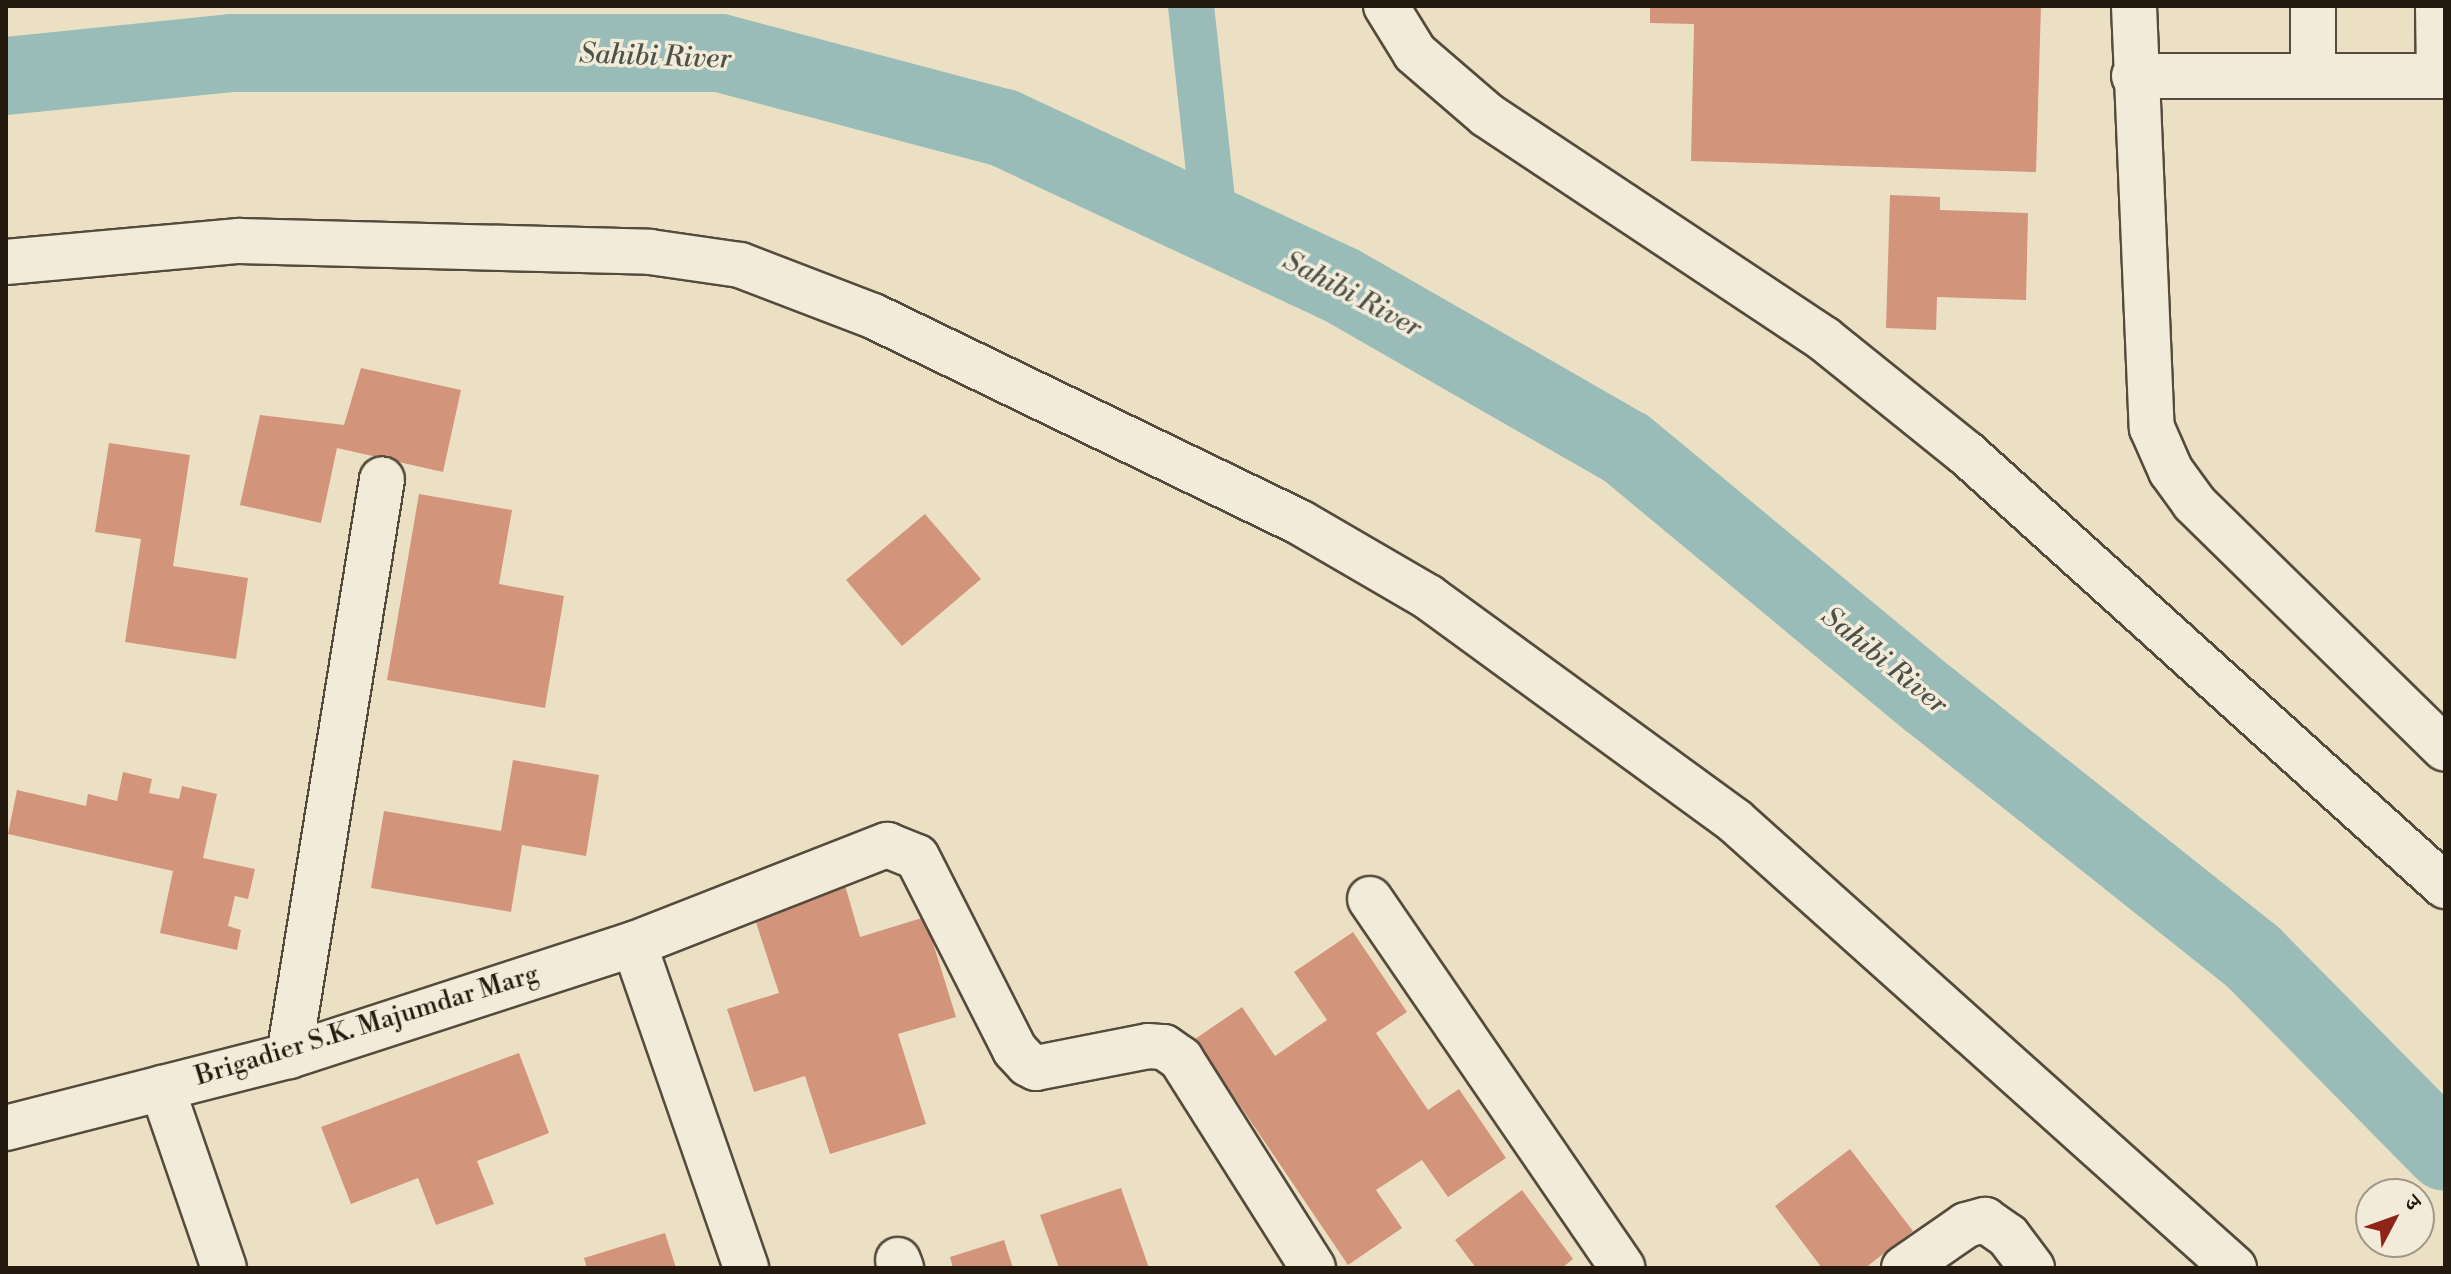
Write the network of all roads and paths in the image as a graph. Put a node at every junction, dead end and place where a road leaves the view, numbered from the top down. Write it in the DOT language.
graph roads {
  1 [pos="1386,6"];
  2 [pos="2134,6"];
  3 [pos="2313,6"];
  4 [pos="2438,6"];
  5 [pos="2313,74"];
  6 [pos="2134,76"];
  7 [pos="2442,76"];
  8 [pos="6,262"];
  9 [pos="382,479"];
  10 [pos="2445,749"];
  11 [pos="2445,886"];
  12 [pos="1370,899"];
  13 [pos="634,944"];
  14 [pos="289,1056"];
  15 [pos="162,1088"];
  16 [pos="6,1128"];
  17 [pos="224,1268"];
  18 [pos="746,1268"];
  19 [pos="1313,1268"];
  20 [pos="1623,1268"];
  21 [pos="1904,1268"];
  22 [pos="2032,1268"];
  23 [pos="2234,1268"];
  1 -- 11 [label="street"];
  2 -- 6 [label="street"];
  3 -- 5 [label="street"];
  4 -- 7 [label="street"];
  5 -- 6 [label="street"];
  5 -- 7 [label="street"];
  6 -- 10 [label="street"];
  8 -- 23 [label="street"];
  9 -- 14 [label="street"];
  12 -- 20 [label="street"];
  13 -- 14 [label="street, Brigadier S.K. Majumdar Marg"];
  13 -- 18 [label="street"];
  13 -- 19 [label="street, Brigadier S.K. Majumdar Marg"];
  14 -- 15 [label="street, Brigadier S.K. Majumdar Marg"];
  15 -- 16 [label="street, Brigadier S.K. Majumdar Marg"];
  15 -- 17 [label="street"];
  21 -- 22 [label="street"];
}
